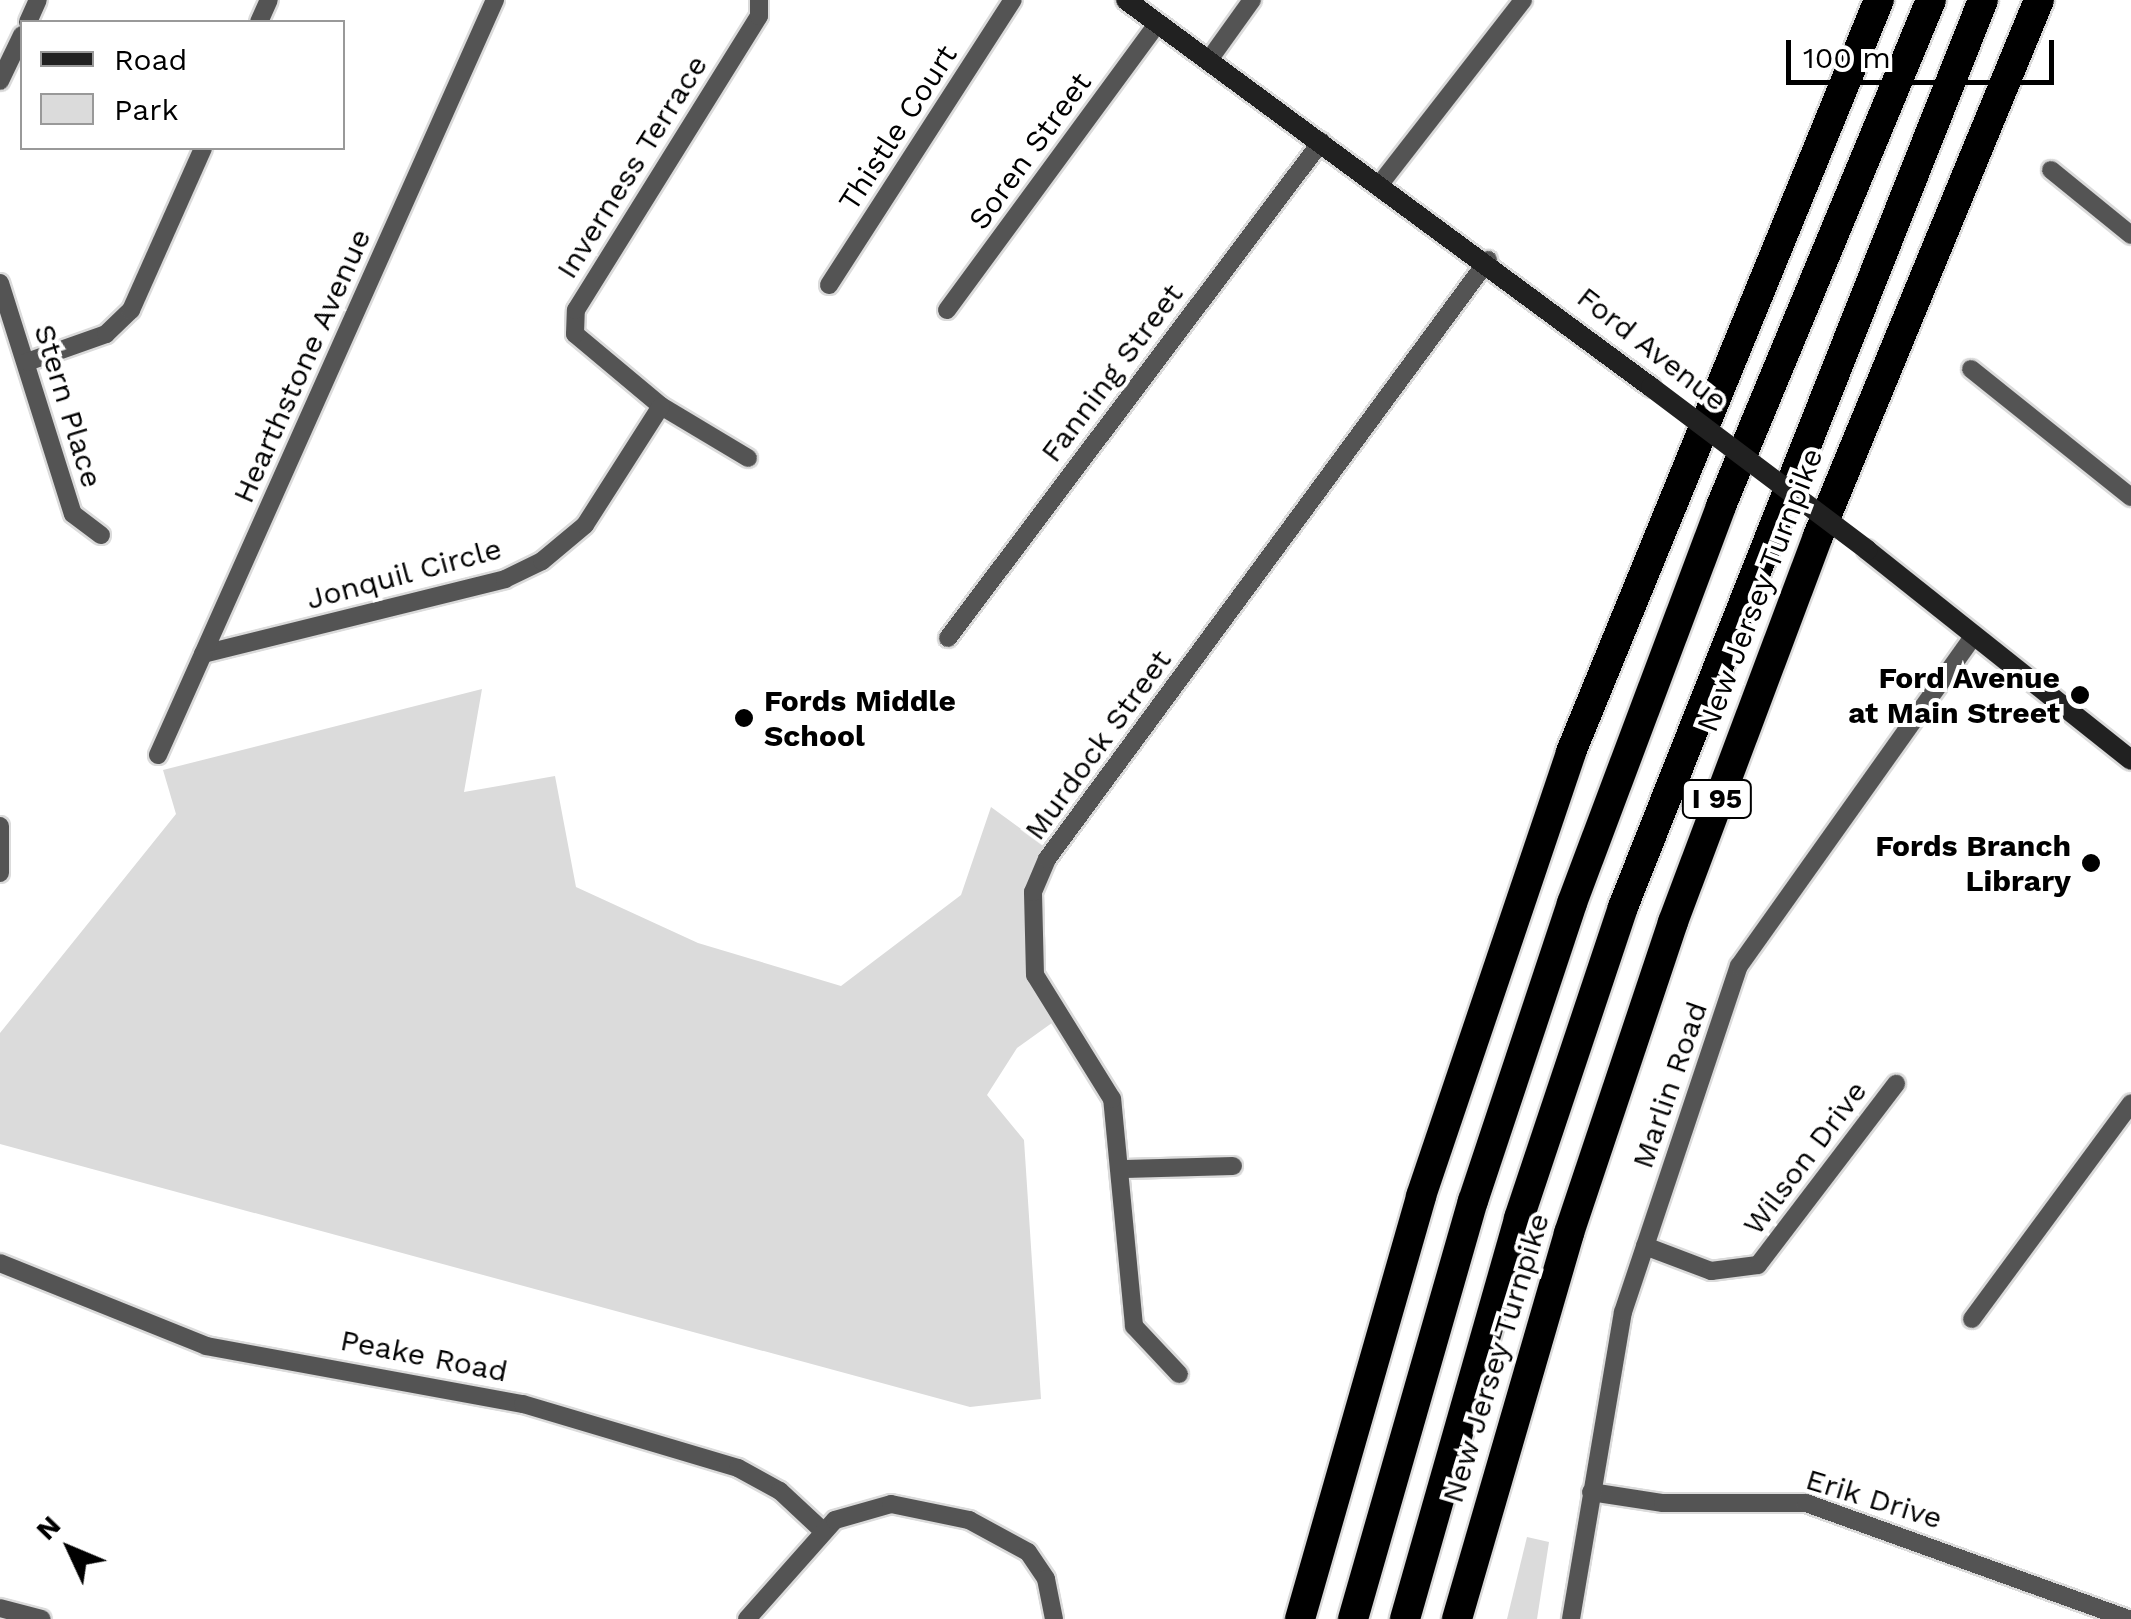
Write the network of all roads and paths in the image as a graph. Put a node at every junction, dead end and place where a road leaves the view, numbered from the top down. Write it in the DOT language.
graph roads {
  1 [pos="496,0"];
  2 [pos="759,0"];
  3 [pos="1013,0"];
  4 [pos="1126,0"];
  5 [pos="1252,0"];
  6 [pos="1523,0"];
  7 [pos="1879,0"];
  8 [pos="1931,0"];
  9 [pos="1983,0"];
  10 [pos="2039,0"];
  11 [pos="1157,24"];
  12 [pos="20,39"];
  13 [pos="1209,60"];
  14 [pos="0,81"];
  15 [pos="1321,142"];
  16 [pos="202,150"];
  17 [pos="2051,170"];
  18 [pos="1380,184"];
  19 [pos="2131,235"];
  20 [pos="1488,260"];
  21 [pos="0,282"];
  22 [pos="829,285"];
  23 [pos="947,310"];
  24 [pos="27,362"];
  25 [pos="1972,369"];
  26 [pos="661,406"];
  27 [pos="748,458"];
  28 [pos="2131,497"];
  29 [pos="101,534"];
  30 [pos="1974,635"];
  31 [pos="948,638"];
  32 [pos="203,654"];
  33 [pos="158,755"];
  34 [pos="2131,760"];
  35 [pos="0,826"];
  36 [pos="0,873"];
  37 [pos="1896,1084"];
  38 [pos="2131,1103"];
  39 [pos="1233,1166"];
  40 [pos="1125,1170"];
  41 [pos="1645,1246"];
  42 [pos="0,1263"];
  43 [pos="1972,1320"];
  44 [pos="1179,1374"];
  45 [pos="1592,1492"];
  46 [pos="824,1532"];
  47 [pos="0,1608"];
  48 [pos="42,1619"];
  49 [pos="747,1619"];
  50 [pos="1054,1619"];
  51 [pos="1300,1619"];
  52 [pos="1353,1619"];
  53 [pos="1405,1619"];
  54 [pos="1457,1619"];
  55 [pos="1571,1619"];
  56 [pos="2129,1619"];
  1 -- 32 [label="street, Hearthstone Avenue"];
  2 -- 26 [label="street, Inverness Terrace"];
  3 -- 22 [label="street, Thistle Court"];
  4 -- 11 [label="street, Ford Avenue"];
  5 -- 13 [label="street"];
  6 -- 18 [label="street"];
  7 -- 51 [label="highway"];
  8 -- 52 [label="highway"];
  9 -- 53 [label="highway, New Jersey Turnpike / I 95"];
  10 -- 54 [label="highway, New Jersey Turnpike / I 95"];
  11 -- 13 [label="street, Ford Avenue"];
  11 -- 23 [label="street, Soren Street"];
  12 -- 14 [label="street"];
  13 -- 15 [label="street, Ford Avenue"];
  15 -- 18 [label="street, Ford Avenue"];
  15 -- 31 [label="street, Fanning Street"];
  16 -- 24 [label="street"];
  17 -- 19 [label="street"];
  18 -- 20 [label="street, Ford Avenue"];
  20 -- 30 [label="street, Ford Avenue, bridge"];
  20 -- 40 [label="street, Murdock Street"];
  21 -- 24 [label="street, Stern Place"];
  24 -- 29 [label="street, Stern Place"];
  25 -- 28 [label="street"];
  26 -- 27 [label="street, Inverness Terrace"];
  26 -- 32 [label="street, Jonquil Circle"];
  30 -- 34 [label="street, Ford Avenue"];
  30 -- 41 [label="street, Marlin Road"];
  32 -- 33 [label="street, Hearthstone Avenue"];
  35 -- 36 [label="street"];
  37 -- 41 [label="street, Wilson Drive"];
  38 -- 43 [label="street"];
  39 -- 40 [label="street"];
  40 -- 44 [label="street, Murdock Street"];
  41 -- 45 [label="street, Marlin Road"];
  42 -- 46 [label="street, Peake Road"];
  45 -- 55 [label="street, Marlin Road"];
  45 -- 56 [label="street, Erik Drive"];
  46 -- 49 [label="street"];
  46 -- 50 [label="street"];
  47 -- 48 [label="street"];
}
